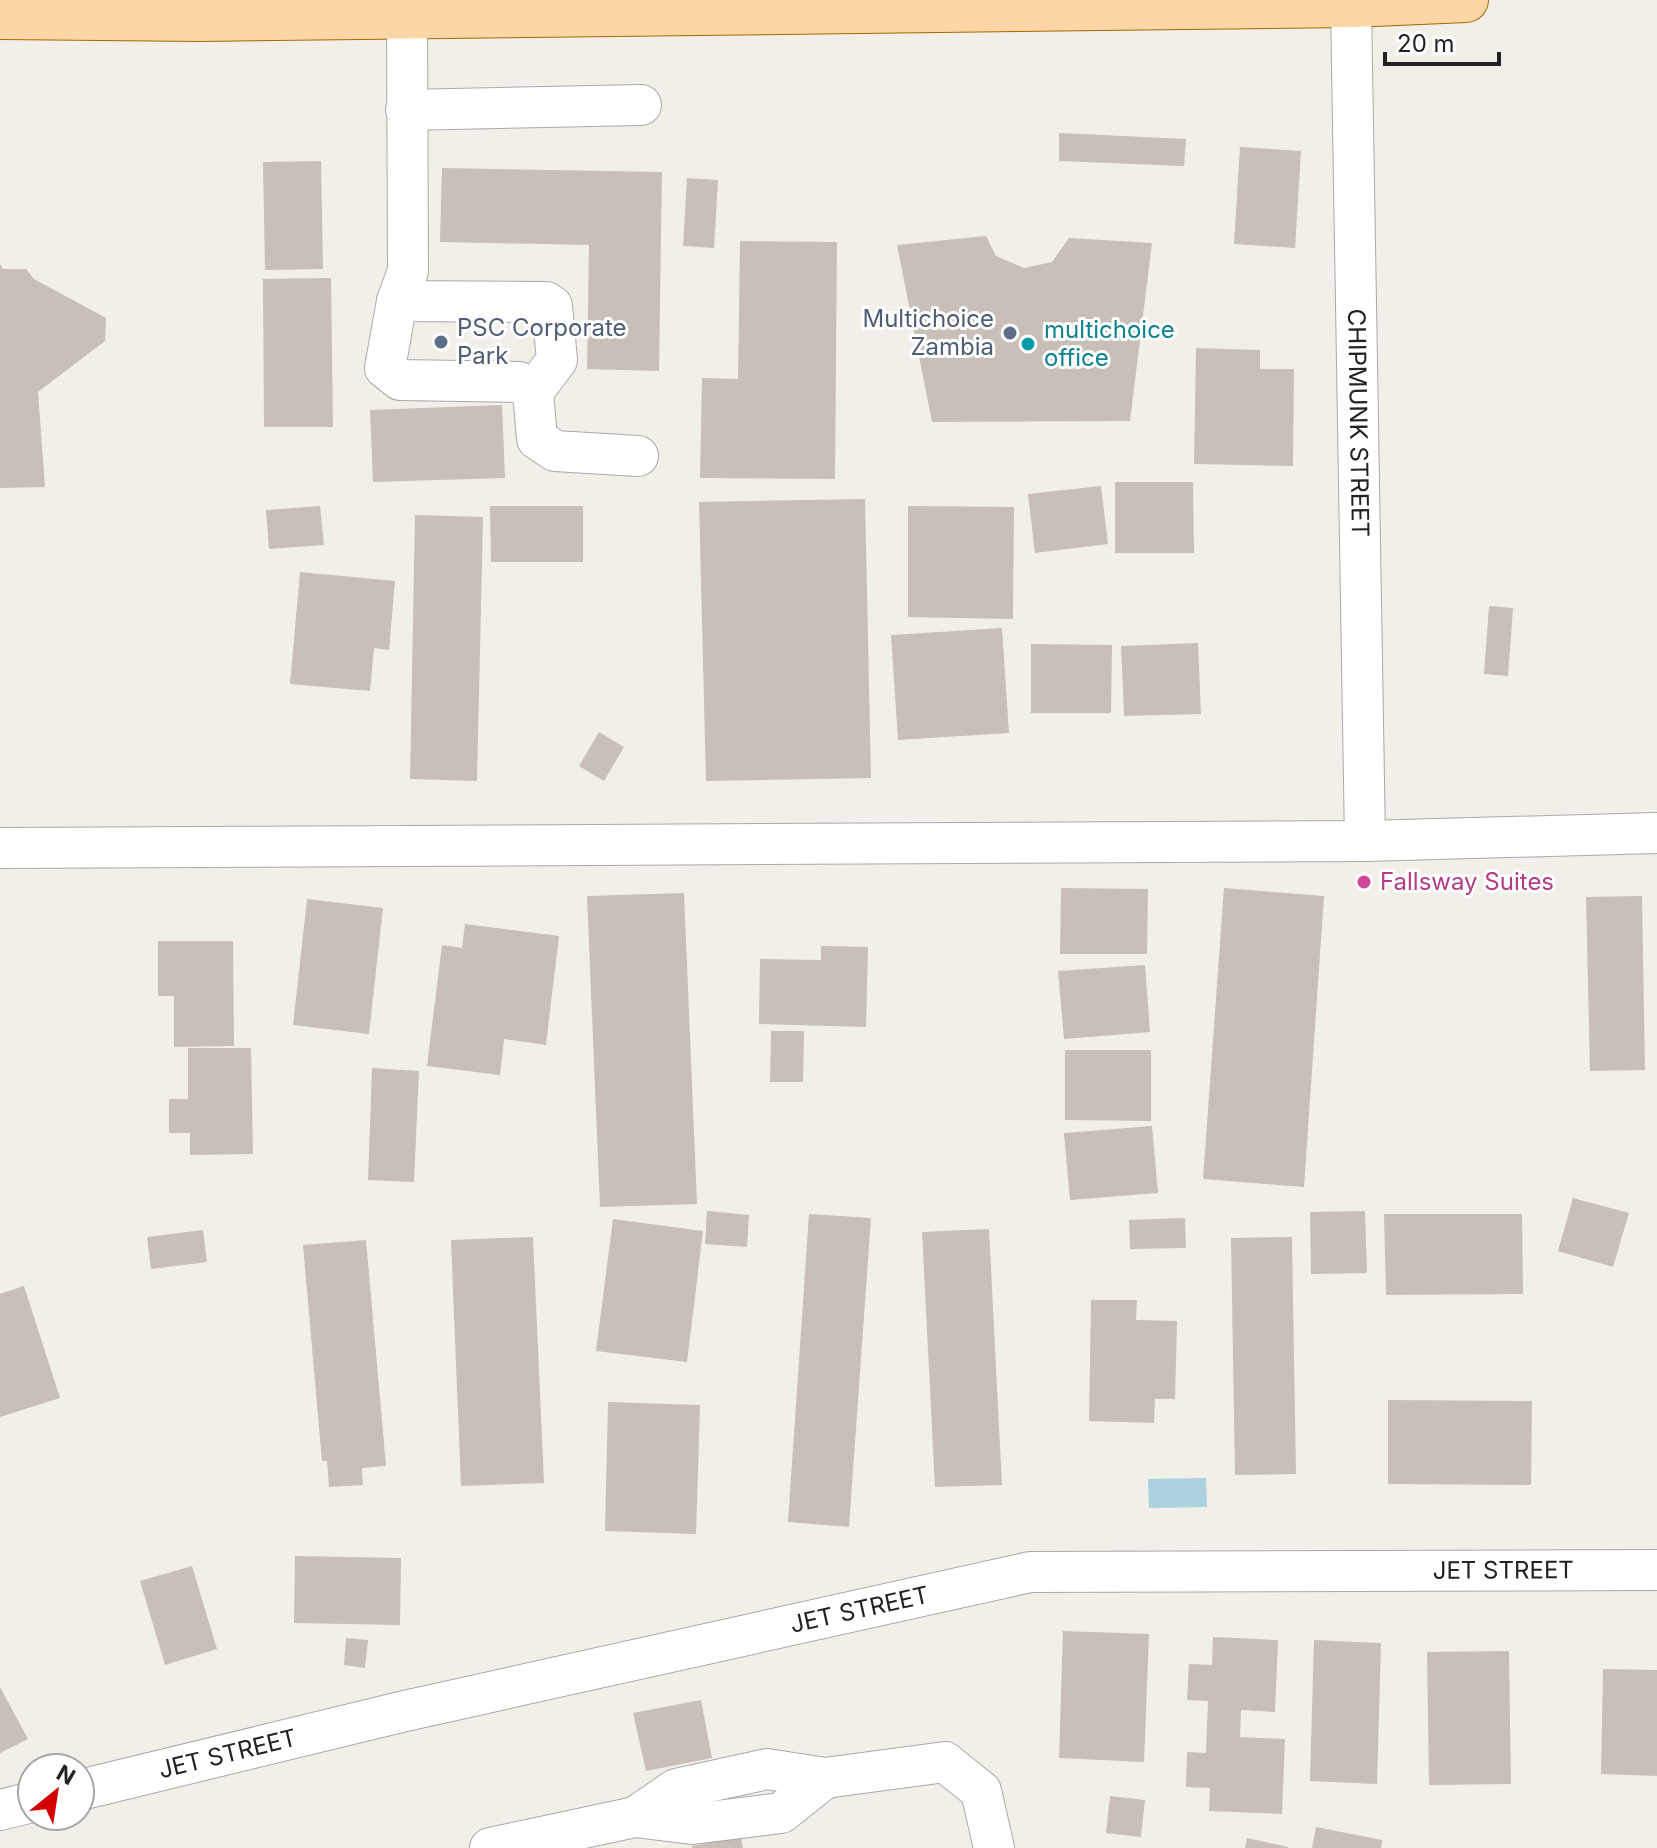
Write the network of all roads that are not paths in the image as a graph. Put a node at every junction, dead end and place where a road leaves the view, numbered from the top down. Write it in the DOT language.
graph roads {
  1 [pos="1452,0"];
  2 [pos="1466,0"];
  3 [pos="1351,5"];
  4 [pos="407,14"];
  5 [pos="0,17"];
  6 [pos="641,105"];
  7 [pos="406,110"];
  8 [pos="397,301"];
  9 [pos="533,392"];
  10 [pos="638,456"];
  11 [pos="1657,833"];
  12 [pos="1365,841"];
  13 [pos="0,848"];
  14 [pos="1657,1570"];
  15 [pos="96,1786"];
  16 [pos="490,1848"];
  17 [pos="994,1848"];
  1 -- 2 [label="main road"];
  1 -- 3 [label="main road"];
  3 -- 4 [label="main road"];
  3 -- 12 [label="street, CHIPMUNK STREET"];
  4 -- 5 [label="main road"];
  4 -- 7 [label="street"];
  6 -- 7 [label="street"];
  7 -- 8 [label="street"];
  8 -- 9 [label="street"];
  8 -- 9 [label="street"];
  9 -- 10 [label="street"];
  11 -- 12 [label="street"];
  12 -- 13 [label="street"];
  14 -- 15 [label="street, JET STREET"];
  16 -- 17 [label="street"];
}
